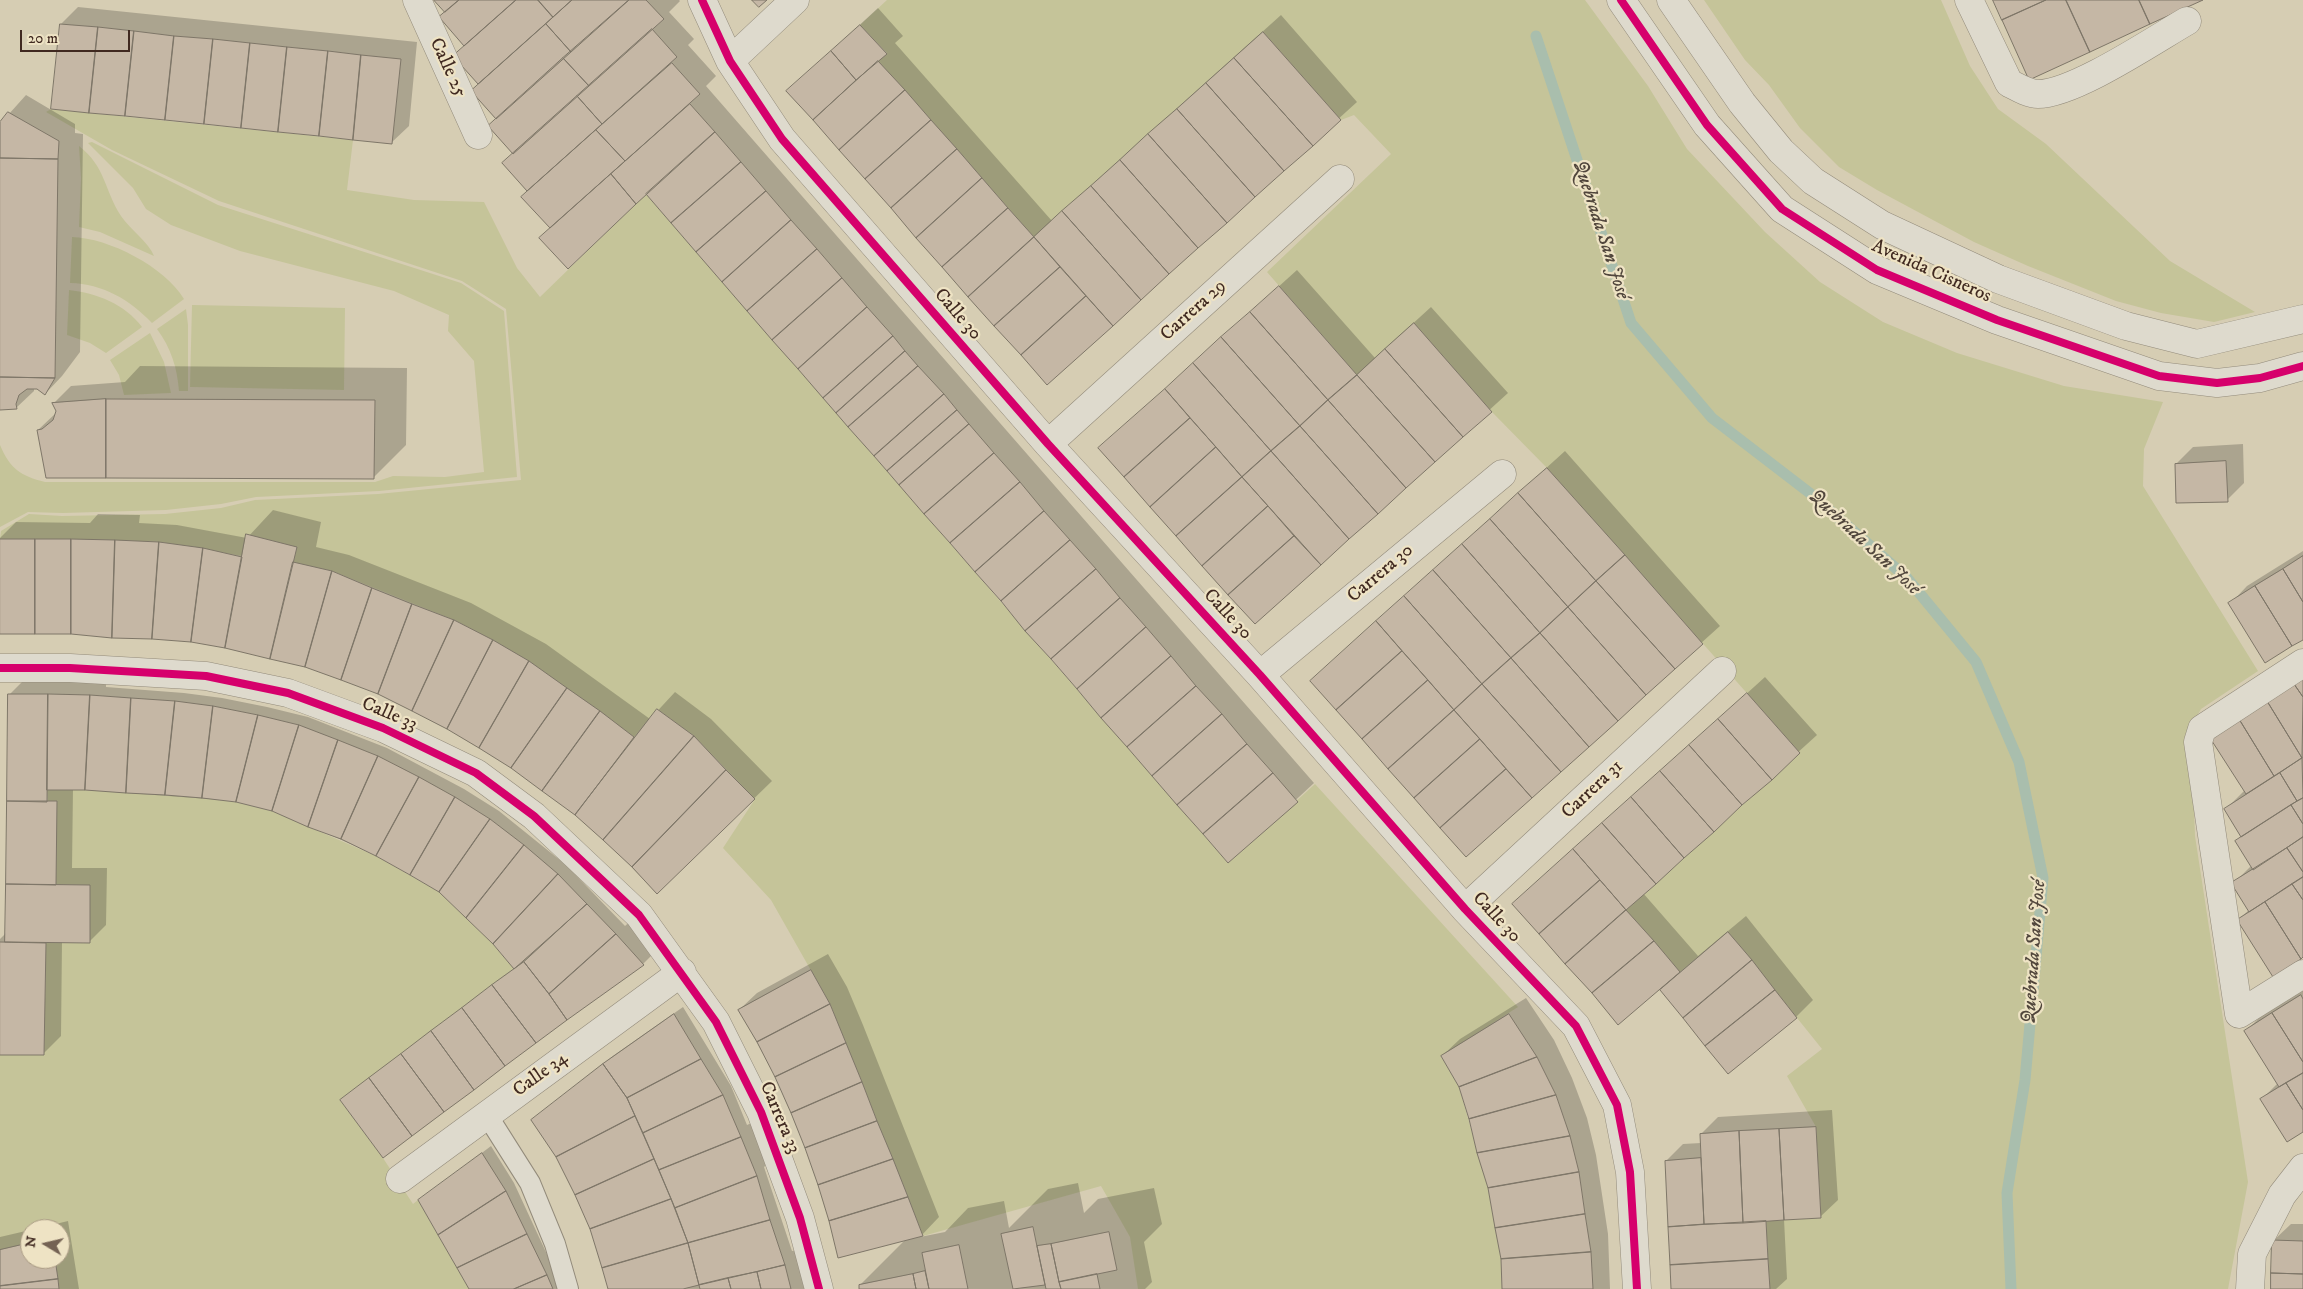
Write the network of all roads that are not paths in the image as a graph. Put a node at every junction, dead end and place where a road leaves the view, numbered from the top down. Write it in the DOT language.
graph roads {
  1 [pos="417,0"];
  2 [pos="702,0"];
  3 [pos="795,0"];
  4 [pos="1621,0"];
  5 [pos="1671,0"];
  6 [pos="1969,0"];
  7 [pos="2188,21"];
  8 [pos="730,61"];
  9 [pos="478,135"];
  10 [pos="1340,179"];
  11 [pos="2303,319"];
  12 [pos="2303,366"];
  13 [pos="1048,444"];
  14 [pos="1502,474"];
  15 [pos="2303,663"];
  16 [pos="0,668"];
  17 [pos="1722,671"];
  18 [pos="1260,675"];
  19 [pos="1465,909"];
  20 [pos="682,972"];
  21 [pos="2303,974"];
  22 [pos="486,1115"];
  23 [pos="2303,1168"];
  24 [pos="400,1179"];
  25 [pos="568,1289"];
  26 [pos="819,1289"];
  27 [pos="1638,1289"];
  28 [pos="2250,1289"];
  1 -- 9 [label="street, Calle 25"];
  2 -- 8 [label="street, Calle 30"];
  3 -- 8 [label="street"];
  4 -- 12 [label="street, Avenida Cisneros"];
  5 -- 11 [label="street, Avenida Cisneros"];
  6 -- 7 [label="street"];
  8 -- 13 [label="street, Calle 30"];
  10 -- 13 [label="street, Carrera 29"];
  13 -- 18 [label="street, Calle 30"];
  14 -- 18 [label="street, Carrera 30"];
  15 -- 21 [label="street"];
  16 -- 20 [label="street, Calle 33"];
  17 -- 19 [label="street, Carrera 31"];
  18 -- 19 [label="street, Calle 30"];
  19 -- 27 [label="street, Calle 30"];
  20 -- 22 [label="street, Calle 34"];
  20 -- 26 [label="street, Carrera 33"];
  22 -- 24 [label="street, Calle 34"];
  22 -- 25 [label="lane"];
  23 -- 28 [label="street"];
}
